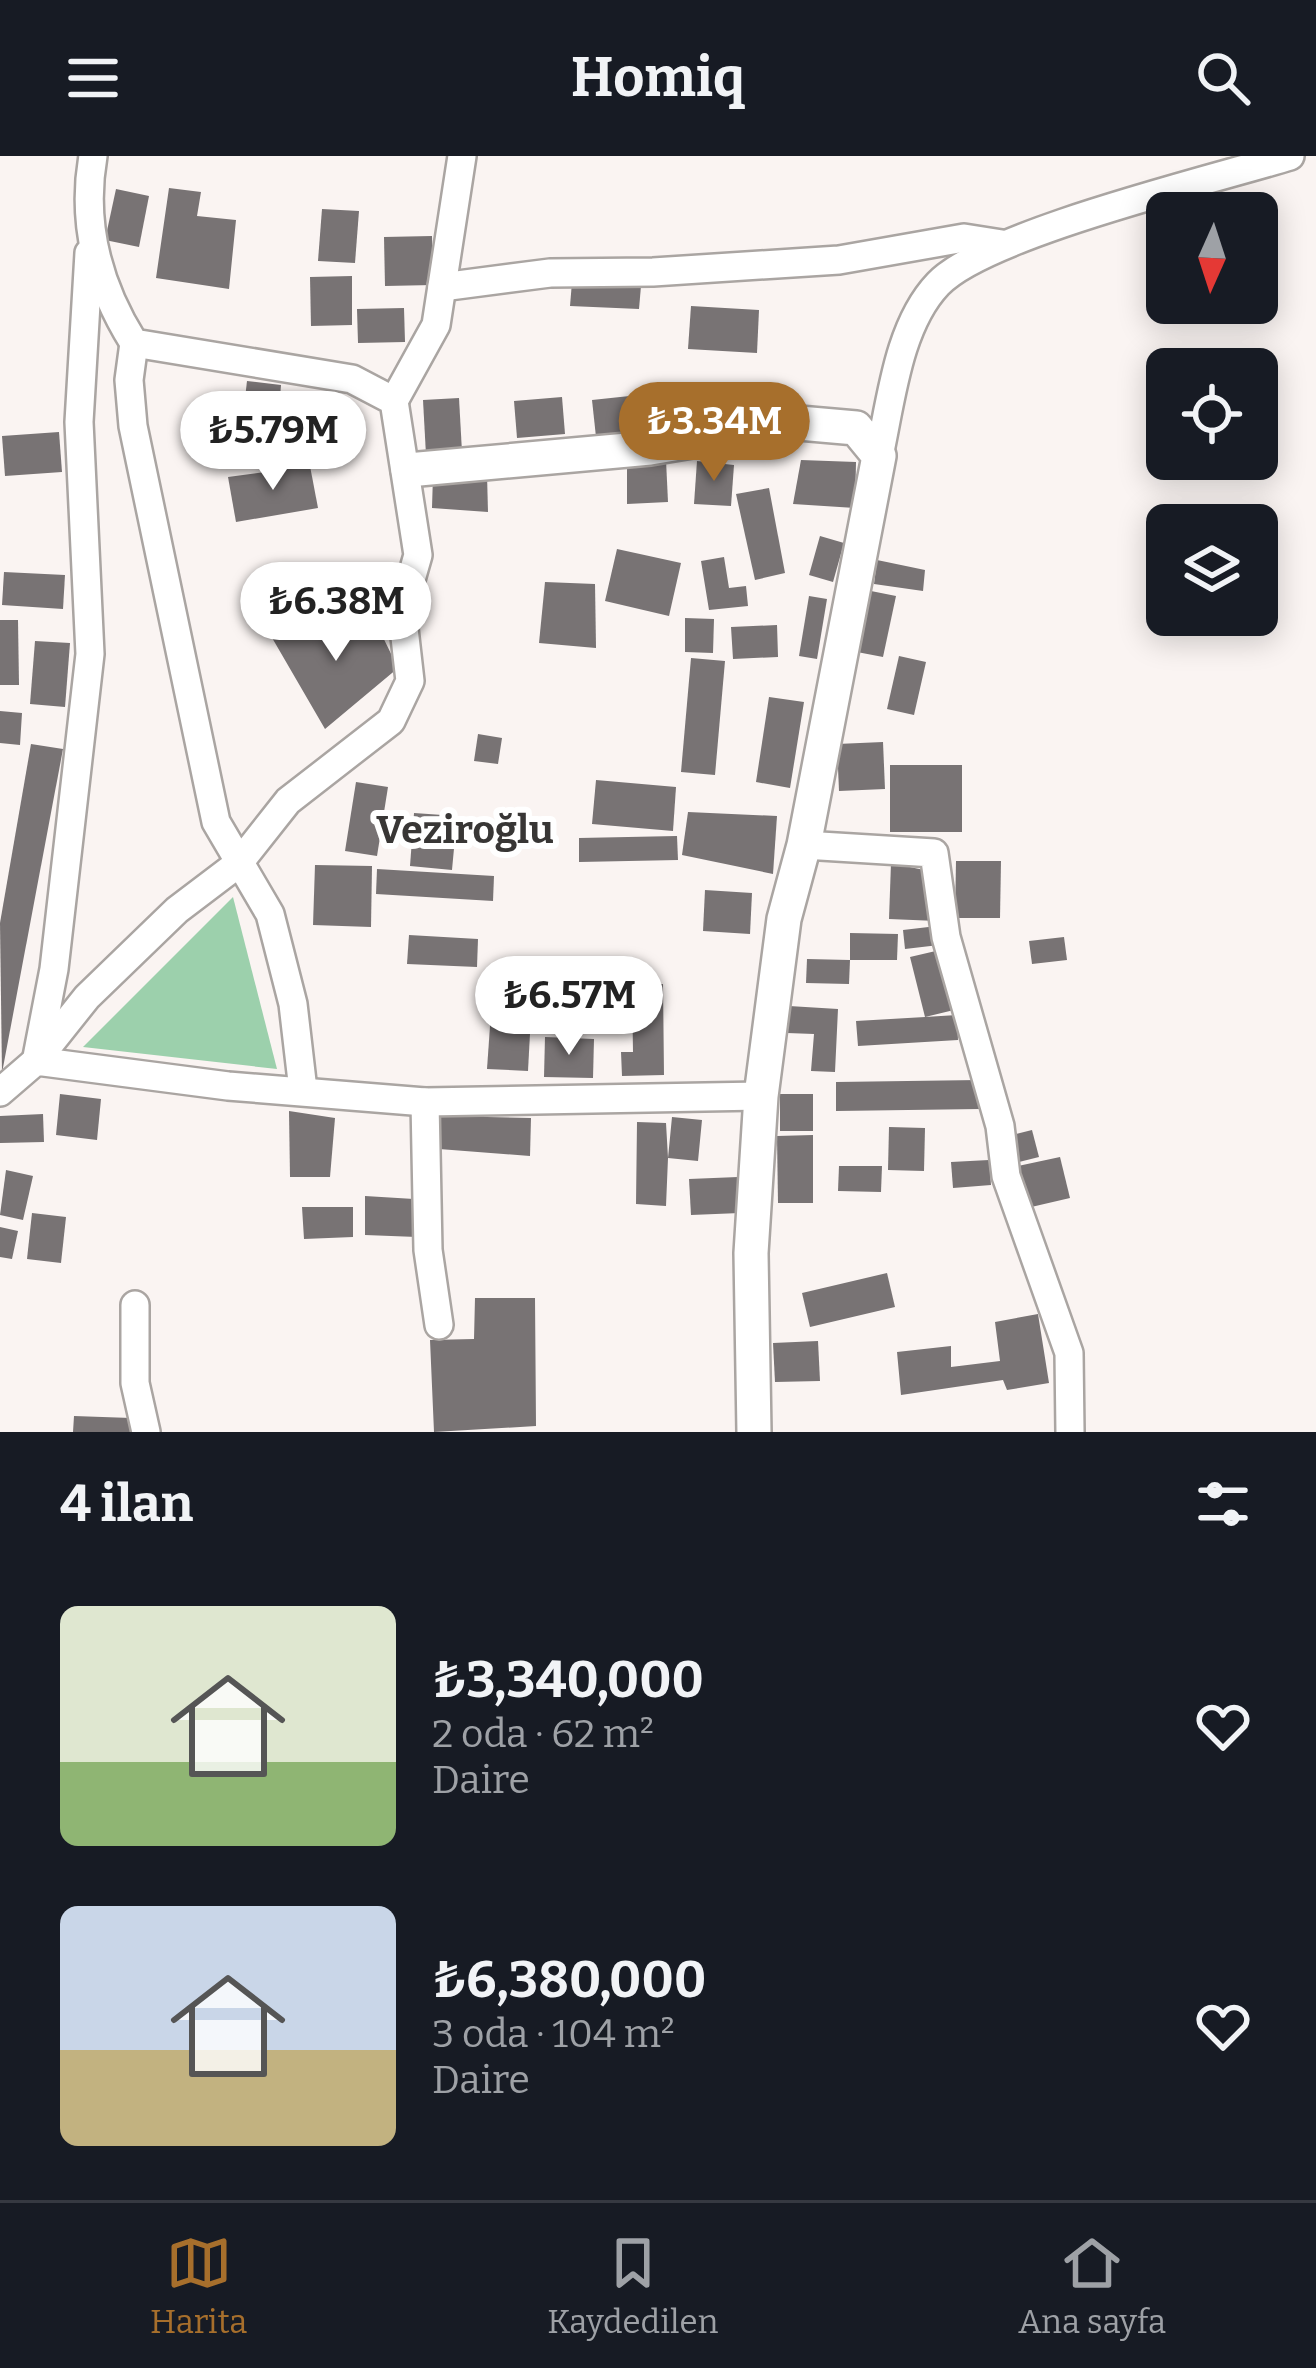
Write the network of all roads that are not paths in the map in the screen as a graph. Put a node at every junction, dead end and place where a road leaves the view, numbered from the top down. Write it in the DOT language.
graph roads {
  1 [pos="93,156"];
  2 [pos="462,156"];
  3 [pos="1290,156"];
  4 [pos="90,240"];
  5 [pos="1002,244"];
  6 [pos="442,287"];
  7 [pos="134,343"];
  8 [pos="394,401"];
  9 [pos="879,456"];
  10 [pos="408,470"];
  11 [pos="804,845"];
  12 [pos="239,862"];
  13 [pos="36,1061"];
  14 [pos="303,1090"];
  15 [pos="0,1092"];
  16 [pos="761,1096"];
  17 [pos="425,1102"];
  18 [pos="135,1305"];
  19 [pos="439,1324"];
  20 [pos="146,1432"];
  21 [pos="754,1432"];
  22 [pos="1070,1432"];
  1 -- 4 [label="street"];
  2 -- 6 [label="street"];
  3 -- 5 [label="street"];
  4 -- 7 [label="street"];
  4 -- 13 [label="street"];
  5 -- 6 [label="street"];
  5 -- 9 [label="street"];
  6 -- 8 [label="street"];
  7 -- 8 [label="street"];
  7 -- 12 [label="street"];
  8 -- 10 [label="street"];
  9 -- 10 [label="street"];
  9 -- 11 [label="street"];
  10 -- 12 [label="street"];
  11 -- 16 [label="street"];
  11 -- 22 [label="street"];
  12 -- 13 [label="street"];
  12 -- 14 [label="street"];
  13 -- 14 [label="street"];
  13 -- 15 [label="street"];
  14 -- 17 [label="street"];
  16 -- 17 [label="street"];
  16 -- 21 [label="street"];
  17 -- 19 [label="street"];
  18 -- 20 [label="street"];
}
